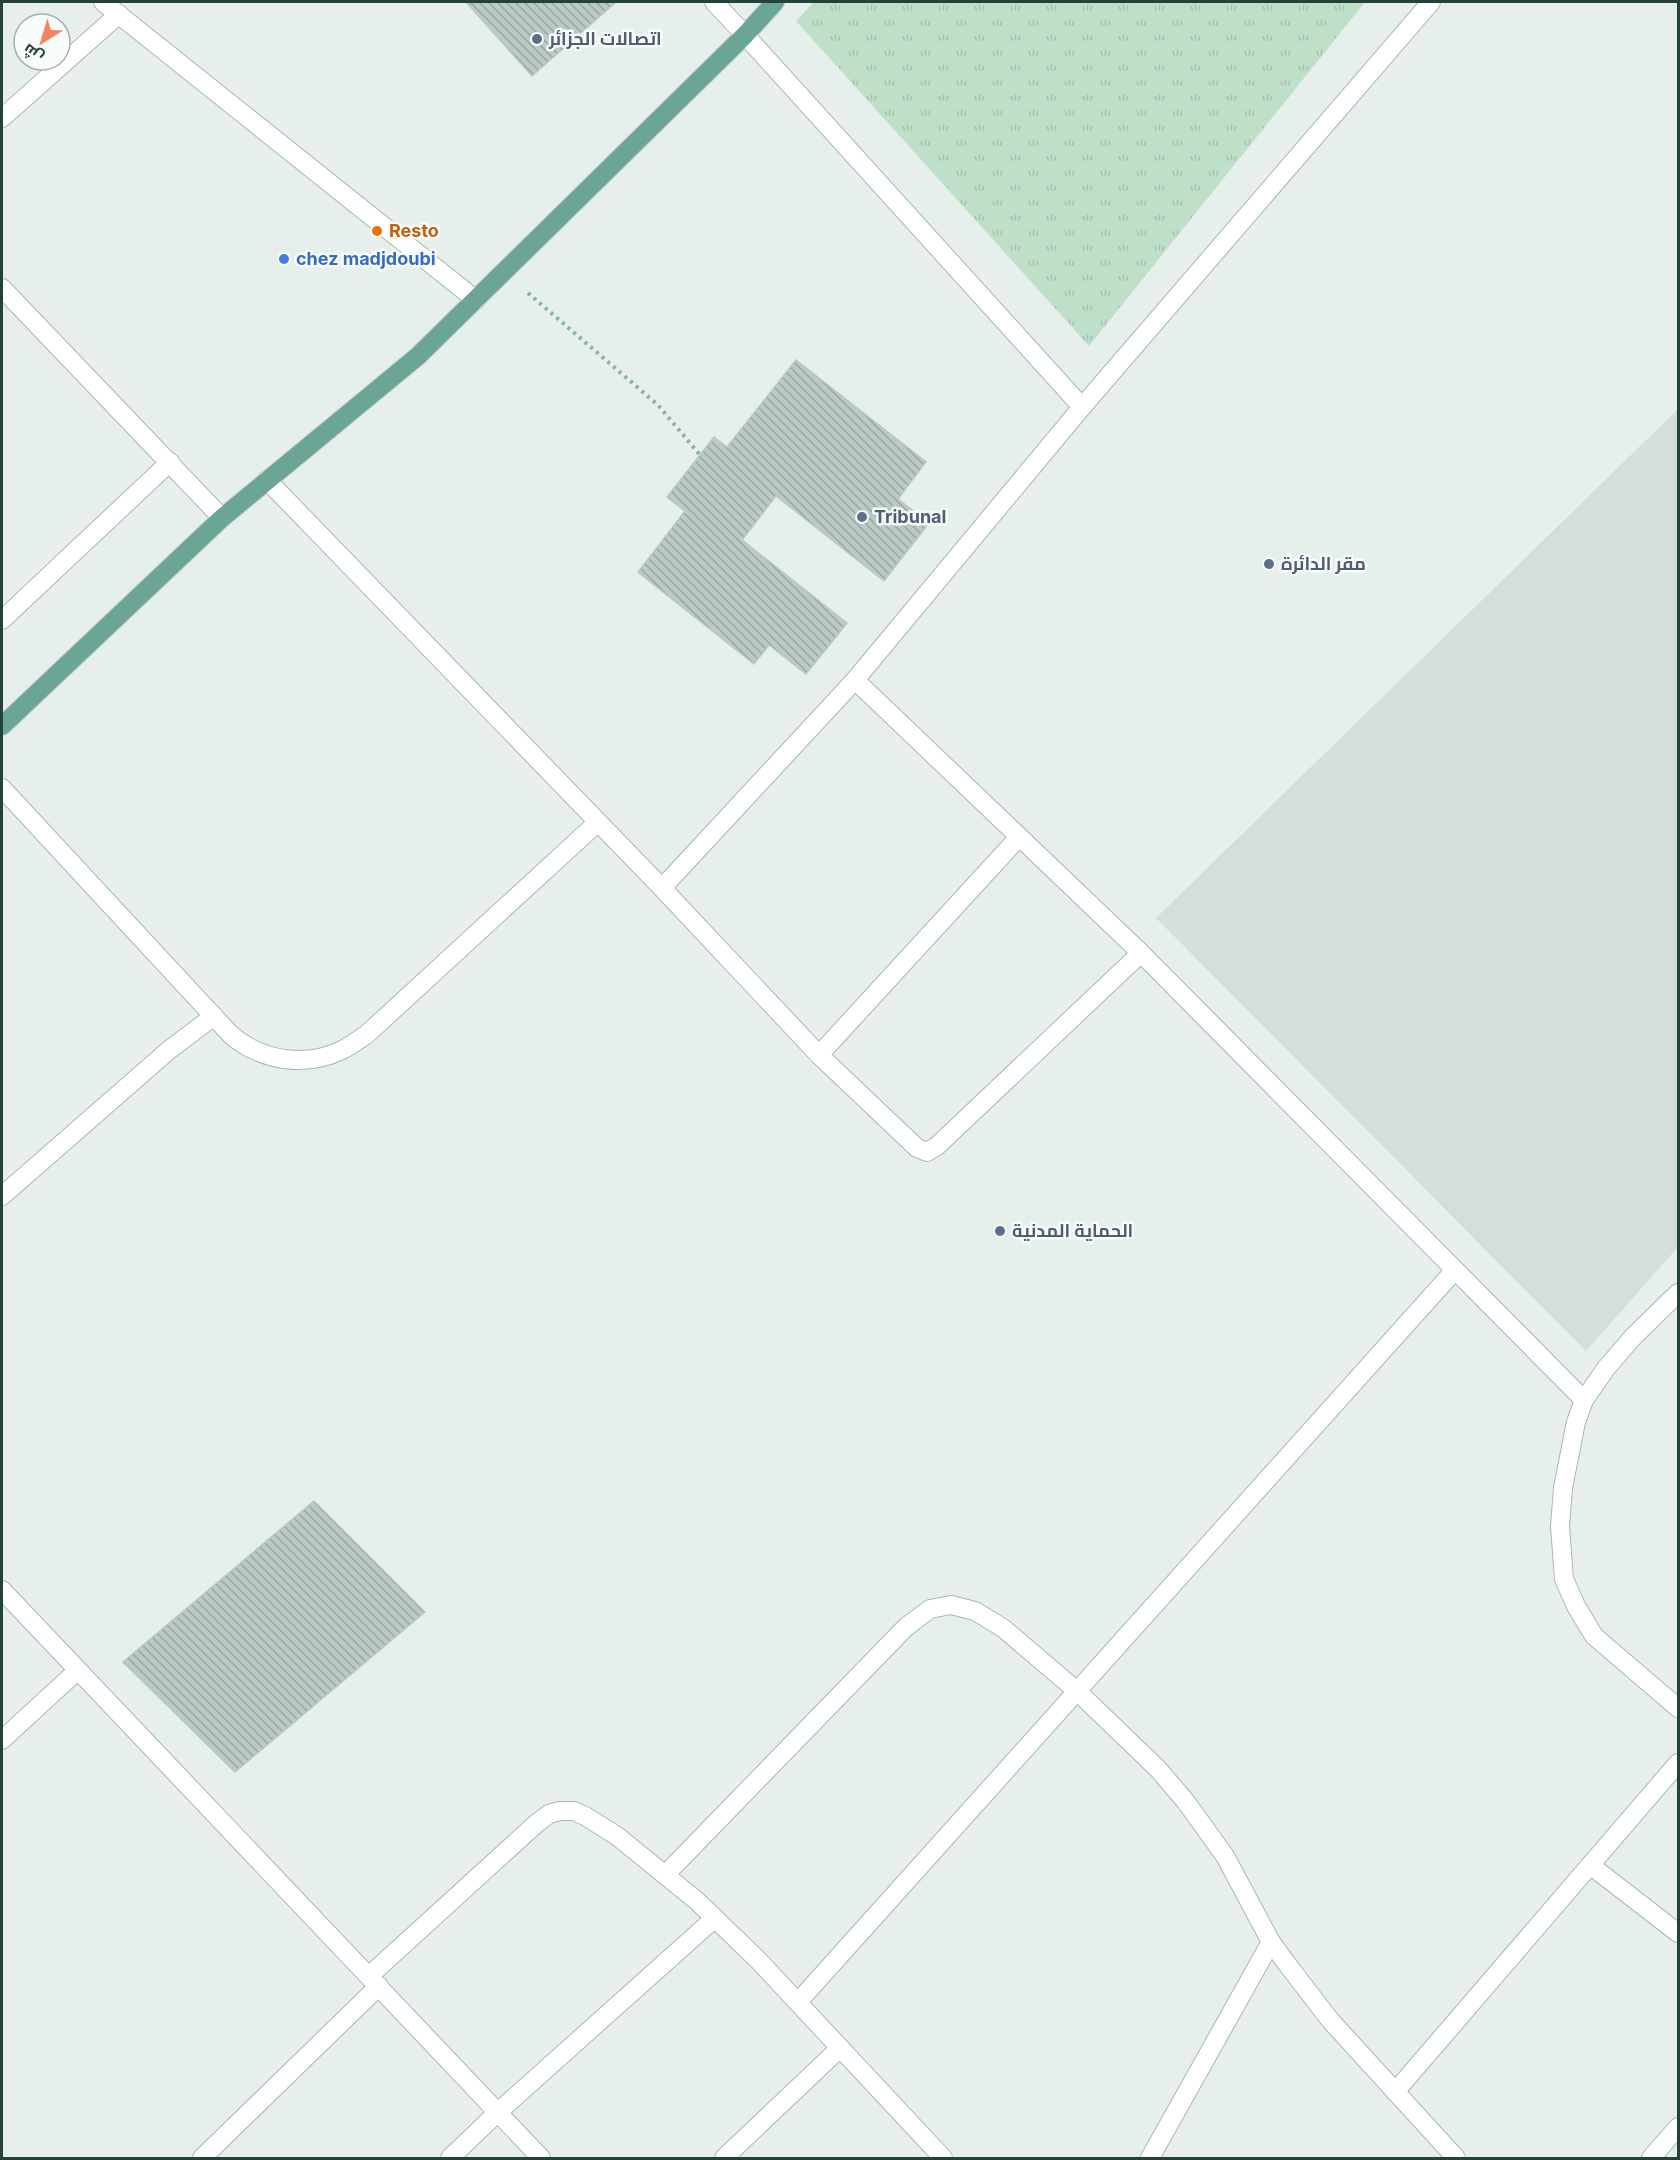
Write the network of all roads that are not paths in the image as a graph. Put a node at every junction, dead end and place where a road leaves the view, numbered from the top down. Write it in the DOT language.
graph roads {
  1 [pos="103,2"];
  2 [pos="714,2"];
  3 [pos="775,2"];
  4 [pos="1431,2"];
  5 [pos="119,14"];
  6 [pos="745,35"];
  7 [pos="2,118"];
  8 [pos="2,288"];
  9 [pos="476,300"];
  10 [pos="1083,407"];
  11 [pos="170,462"];
  12 [pos="267,480"];
  13 [pos="222,518"];
  14 [pos="2,620"];
  15 [pos="855,680"];
  16 [pos="2,726"];
  17 [pos="2,788"];
  18 [pos="598,822"];
  19 [pos="1019,837"];
  20 [pos="662,888"];
  21 [pos="1141,953"];
  22 [pos="214,1016"];
  23 [pos="819,1055"];
  24 [pos="2,1196"];
  25 [pos="1455,1270"];
  26 [pos="1678,1293"];
  27 [pos="1584,1400"];
  28 [pos="2,1590"];
  29 [pos="77,1671"];
  30 [pos="1077,1691"];
  31 [pos="1678,1708"];
  32 [pos="2,1740"];
  33 [pos="1678,1762"];
  34 [pos="1590,1865"];
  35 [pos="665,1875"];
  36 [pos="715,1918"];
  37 [pos="1678,1933"];
  38 [pos="1271,1942"];
  39 [pos="374,1981"];
  40 [pos="798,2002"];
  41 [pos="840,2048"];
  42 [pos="1395,2092"];
  43 [pos="498,2112"];
  44 [pos="1678,2127"];
  45 [pos="202,2158"];
  46 [pos="450,2158"];
  47 [pos="541,2158"];
  48 [pos="724,2158"];
  49 [pos="943,2158"];
  50 [pos="1150,2158"];
  51 [pos="1456,2158"];
  52 [pos="1651,2158"];
  1 -- 5 [label="street"];
  2 -- 6 [label="street"];
  3 -- 6 [label="main road"];
  4 -- 10 [label="street"];
  5 -- 7 [label="street"];
  5 -- 9 [label="street"];
  6 -- 9 [label="main road"];
  6 -- 10 [label="street"];
  8 -- 11 [label="street"];
  9 -- 12 [label="main road"];
  10 -- 15 [label="street"];
  11 -- 13 [label="street"];
  11 -- 14 [label="street"];
  12 -- 13 [label="main road"];
  12 -- 18 [label="street"];
  13 -- 16 [label="main road"];
  15 -- 19 [label="street"];
  15 -- 20 [label="street"];
  17 -- 22 [label="street"];
  18 -- 20 [label="street"];
  18 -- 22 [label="street"];
  19 -- 21 [label="street"];
  19 -- 23 [label="street"];
  20 -- 23 [label="street"];
  21 -- 23 [label="street"];
  21 -- 25 [label="street"];
  22 -- 24 [label="street"];
  25 -- 27 [label="street"];
  25 -- 30 [label="street"];
  26 -- 27 [label="street"];
  27 -- 31 [label="street"];
  28 -- 29 [label="street"];
  29 -- 32 [label="street"];
  29 -- 39 [label="street"];
  30 -- 35 [label="street"];
  30 -- 38 [label="street"];
  30 -- 40 [label="street"];
  33 -- 34 [label="street"];
  34 -- 37 [label="street"];
  34 -- 42 [label="street"];
  35 -- 36 [label="street"];
  35 -- 39 [label="street"];
  36 -- 40 [label="street"];
  36 -- 43 [label="street"];
  38 -- 42 [label="street"];
  38 -- 50 [label="street"];
  39 -- 43 [label="street"];
  39 -- 45 [label="street"];
  40 -- 41 [label="street"];
  41 -- 48 [label="street"];
  41 -- 49 [label="street"];
  42 -- 51 [label="street"];
  43 -- 46 [label="street"];
  43 -- 47 [label="street"];
  44 -- 52 [label="street"];
}
